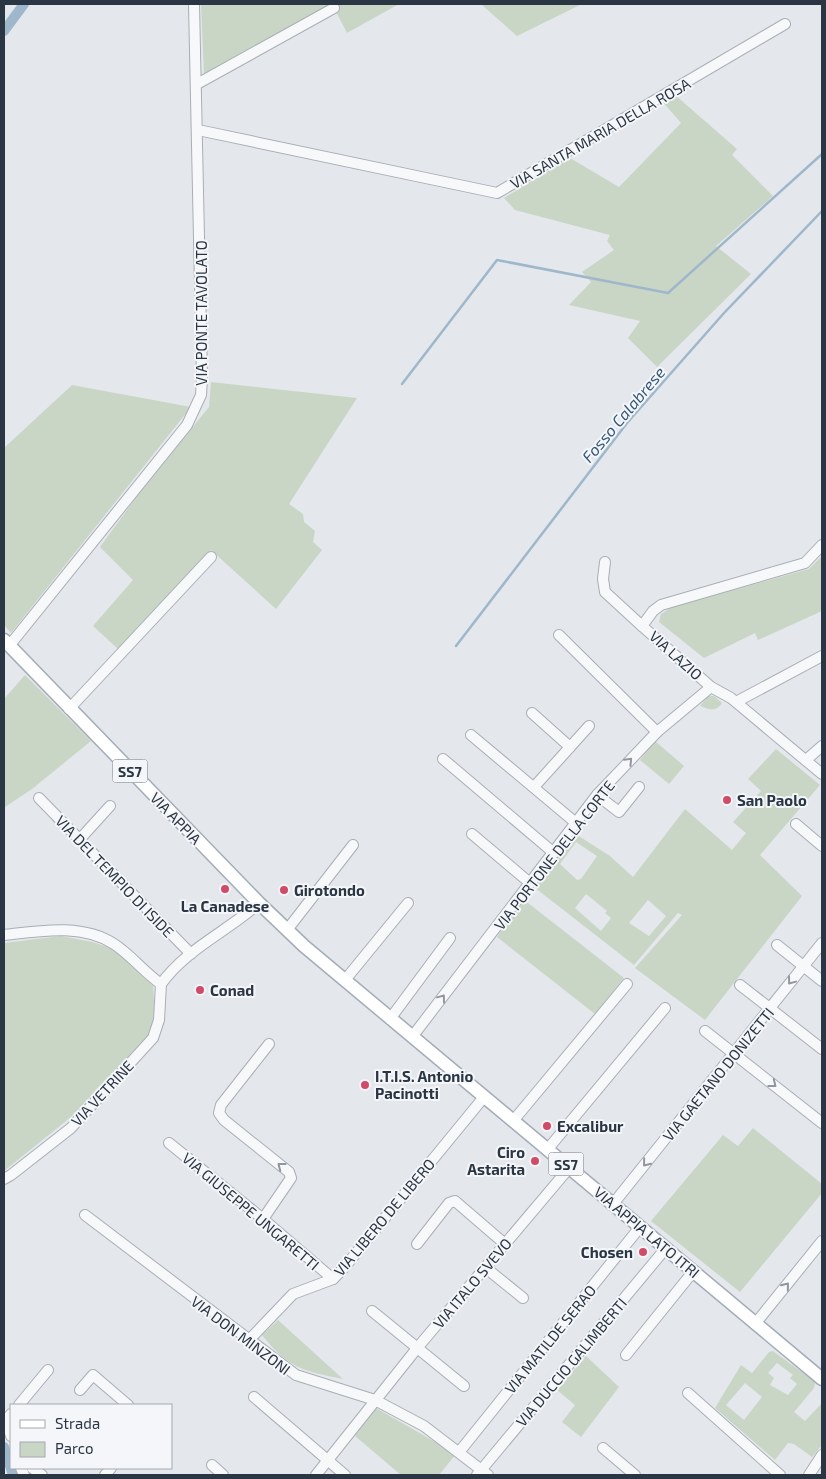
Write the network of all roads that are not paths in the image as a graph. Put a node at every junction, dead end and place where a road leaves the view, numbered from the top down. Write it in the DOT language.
graph roads {
  1 [pos="194,4"];
  2 [pos="334,8"];
  3 [pos="785,24"];
  4 [pos="197,84"];
  5 [pos="198,130"];
  6 [pos="822,545"];
  7 [pos="211,558"];
  8 [pos="605,562"];
  9 [pos="642,626"];
  10 [pos="559,634"];
  11 [pos="6,643"];
  12 [pos="822,656"];
  13 [pos="711,687"];
  14 [pos="736,702"];
  15 [pos="69,709"];
  16 [pos="532,713"];
  17 [pos="589,726"];
  18 [pos="657,732"];
  19 [pos="471,735"];
  20 [pos="822,746"];
  21 [pos="570,747"];
  22 [pos="443,759"];
  23 [pos="806,760"];
  24 [pos="822,774"];
  25 [pos="639,787"];
  26 [pos="534,788"];
  27 [pos="598,795"];
  28 [pos="39,798"];
  29 [pos="110,806"];
  30 [pos="576,823"];
  31 [pos="796,824"];
  32 [pos="472,834"];
  33 [pos="80,839"];
  34 [pos="353,845"];
  35 [pos="822,846"];
  36 [pos="554,853"];
  37 [pos="530,883"];
  38 [pos="259,903"];
  39 [pos="408,904"];
  40 [pos="287,930"];
  41 [pos="4,935"];
  42 [pos="450,938"];
  43 [pos="822,943"];
  44 [pos="777,945"];
  45 [pos="310,950"];
  46 [pos="191,954"];
  47 [pos="803,966"];
  48 [pos="345,980"];
  49 [pos="822,981"];
  50 [pos="161,984"];
  51 [pos="628,984"];
  52 [pos="740,984"];
  53 [pos="664,1008"];
  54 [pos="770,1008"];
  55 [pos="390,1018"];
  56 [pos="705,1031"];
  57 [pos="412,1037"];
  58 [pos="269,1044"];
  59 [pos="822,1049"];
  60 [pos="735,1054"];
  61 [pos="484,1097"];
  62 [pos="512,1121"];
  63 [pos="822,1123"];
  64 [pos="169,1143"];
  65 [pos="547,1150"];
  66 [pos="570,1167"];
  67 [pos="4,1179"];
  68 [pos="613,1204"];
  69 [pos="84,1215"];
  70 [pos="263,1219"];
  71 [pos="640,1227"];
  72 [pos="822,1241"];
  73 [pos="417,1244"];
  74 [pos="505,1244"];
  75 [pos="666,1248"];
  76 [pos="486,1268"];
  77 [pos="695,1272"];
  78 [pos="333,1279"];
  79 [pos="523,1298"];
  80 [pos="372,1311"];
  81 [pos="755,1324"];
  82 [pos="249,1340"];
  83 [pos="418,1347"];
  84 [pos="626,1355"];
  85 [pos="48,1370"];
  86 [pos="822,1379"];
  87 [pos="464,1386"];
  88 [pos="80,1390"];
  89 [pos="688,1393"];
  90 [pos="254,1398"];
  91 [pos="375,1400"];
  92 [pos="20,1404"];
  93 [pos="127,1404"];
  94 [pos="603,1448"];
  95 [pos="460,1452"];
  96 [pos="822,1455"];
  97 [pos="328,1461"];
  98 [pos="212,1465"];
  99 [pos="817,1471"];
  100 [pos="482,1473"];
  101 [pos="223,1475"];
  102 [pos="316,1475"];
  103 [pos="345,1475"];
  104 [pos="635,1475"];
  105 [pos="780,1475"];
  1 -- 4 [label="street, VIA PONTE TAVOLATO"];
  2 -- 4 [label="street"];
  3 -- 5 [label="street, VIA SANTA MARIA DELLA ROSA"];
  4 -- 5 [label="street, VIA PONTE TAVOLATO"];
  5 -- 11 [label="street, VIA PONTE TAVOLATO"];
  6 -- 9 [label="street, VIA LAZIO"];
  7 -- 15 [label="street"];
  8 -- 9 [label="street"];
  9 -- 13 [label="street, VIA LAZIO"];
  10 -- 18 [label="street"];
  11 -- 15 [label="main road, VIA APPIA / SS7"];
  12 -- 14 [label="street"];
  13 -- 14 [label="street, VIA LAZIO"];
  13 -- 18 [label="street, VIA PORTONE DELLA CORTE"];
  14 -- 23 [label="street, VIA LAZIO"];
  15 -- 38 [label="main road, VIA APPIA / SS7"];
  16 -- 21 [label="street"];
  17 -- 21 [label="street"];
  27 -- 18 [label="street, VIA PORTONE DELLA CORTE, one-way"];
  19 -- 26 [label="street"];
  20 -- 23 [label="street"];
  21 -- 26 [label="street"];
  22 -- 36 [label="street"];
  23 -- 24 [label="street, VIA LAZIO"];
  25 -- 27 [label="street"];
  26 -- 30 [label="street"];
  27 -- 30 [label="street, VIA PORTONE DELLA CORTE"];
  28 -- 33 [label="street, VIA DEL TEMPIO DI ISIDE"];
  29 -- 33 [label="street"];
  30 -- 36 [label="street, VIA PORTONE DELLA CORTE"];
  31 -- 35 [label="street"];
  32 -- 37 [label="street"];
  33 -- 46 [label="street, VIA DEL TEMPIO DI ISIDE"];
  34 -- 40 [label="street"];
  36 -- 37 [label="street, VIA PORTONE DELLA CORTE"];
  57 -- 37 [label="street, VIA PORTONE DELLA CORTE, one-way"];
  38 -- 40 [label="main road, VIA APPIA / SS7"];
  38 -- 46 [label="street"];
  39 -- 48 [label="street"];
  40 -- 45 [label="main road, VIA APPIA / SS7"];
  41 -- 50 [label="street"];
  42 -- 55 [label="street"];
  43 -- 47 [label="street, VIA GAETANO DONIZETTI"];
  44 -- 47 [label="street"];
  45 -- 48 [label="main road, VIA APPIA LATO ITRI / SS7"];
  46 -- 50 [label="street"];
  47 -- 49 [label="street"];
  47 -- 54 [label="street, VIA GAETANO DONIZETTI, one-way"];
  48 -- 55 [label="main road, VIA APPIA LATO ITRI / SS7"];
  50 -- 67 [label="street, VIA VETRINE"];
  51 -- 62 [label="street"];
  52 -- 54 [label="street"];
  53 -- 65 [label="street"];
  54 -- 59 [label="street"];
  54 -- 60 [label="street, VIA GAETANO DONIZETTI"];
  55 -- 57 [label="main road, VIA APPIA LATO ITRI / SS7"];
  56 -- 60 [label="street"];
  57 -- 61 [label="main road, VIA APPIA LATO ITRI / SS7"];
  70 -- 58 [label="street, one-way"];
  60 -- 63 [label="street, one-way"];
  60 -- 68 [label="street, VIA GAETANO DONIZETTI, one-way"];
  61 -- 62 [label="main road, VIA APPIA LATO ITRI / SS7"];
  61 -- 78 [label="street, VIA LIBERO DE LIBERO"];
  62 -- 65 [label="main road, VIA APPIA LATO ITRI / SS7"];
  64 -- 70 [label="street, VIA GIUSEPPE UNGARETTI"];
  65 -- 66 [label="main road, VIA APPIA LATO ITRI / SS7"];
  66 -- 68 [label="main road, VIA APPIA LATO ITRI / SS7"];
  66 -- 74 [label="street, VIA ITALO SVEVO"];
  68 -- 71 [label="main road, VIA APPIA LATO ITRI / SS7"];
  69 -- 82 [label="street, VIA DON MINZONI"];
  70 -- 78 [label="street, VIA GIUSEPPE UNGARETTI"];
  71 -- 75 [label="main road, VIA APPIA LATO ITRI / SS7"];
  71 -- 95 [label="street, VIA MATILDE SERAO"];
  81 -- 72 [label="street, one-way"];
  73 -- 74 [label="street"];
  74 -- 76 [label="street, VIA ITALO SVEVO"];
  75 -- 77 [label="main road, VIA APPIA LATO ITRI / SS7"];
  75 -- 100 [label="street, VIA DUCCIO GALIMBERTI"];
  76 -- 79 [label="street"];
  76 -- 83 [label="street, VIA ITALO SVEVO"];
  77 -- 81 [label="main road, VIA APPIA LATO ITRI / SS7"];
  77 -- 84 [label="street"];
  78 -- 82 [label="street, VIA LIBERO DE LIBERO"];
  80 -- 83 [label="street"];
  81 -- 86 [label="main road, VIA APPIA LATO ITRI / SS7"];
  82 -- 91 [label="street, VIA DON MINZONI"];
  83 -- 87 [label="street"];
  83 -- 91 [label="street, VIA ITALO SVEVO"];
  85 -- 92 [label="street"];
  88 -- 93 [label="street"];
  89 -- 105 [label="street"];
  90 -- 97 [label="street"];
  91 -- 95 [label="street, VIA DON MINZONI"];
  91 -- 97 [label="street, VIA ITALO SVEVO"];
  94 -- 104 [label="street"];
  95 -- 100 [label="street, VIA DON MINZONI"];
  96 -- 99 [label="street"];
  97 -- 102 [label="street, VIA ITALO SVEVO"];
  97 -- 103 [label="street"];
  98 -- 101 [label="street"];
}
